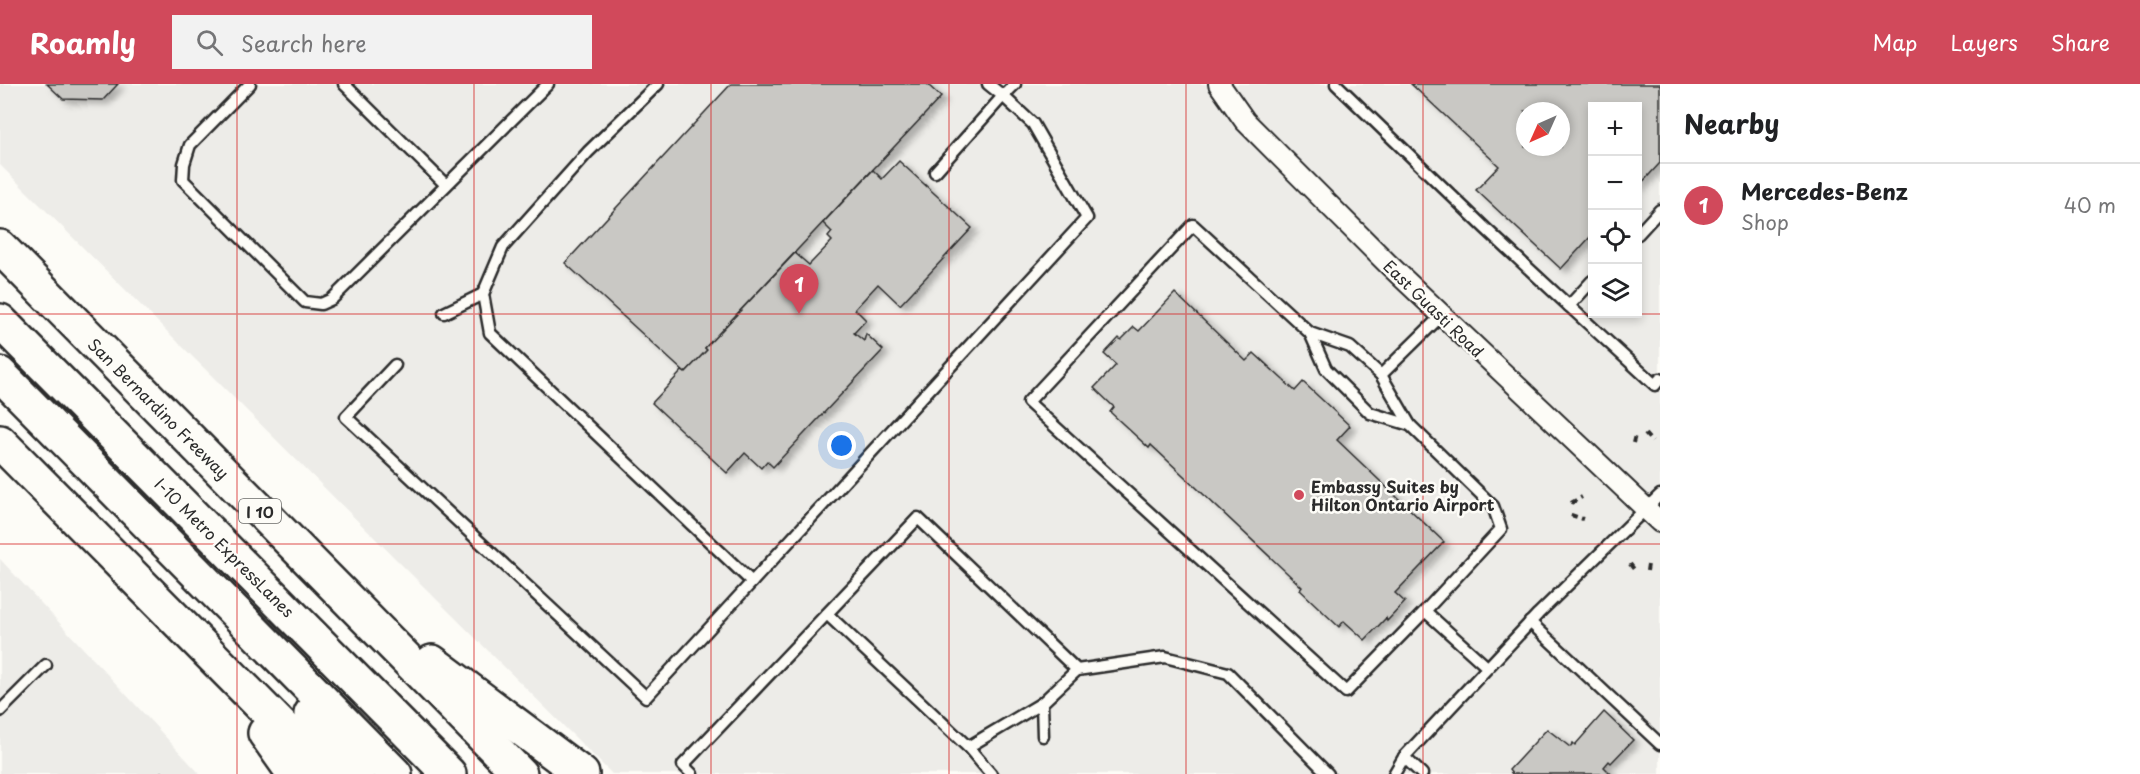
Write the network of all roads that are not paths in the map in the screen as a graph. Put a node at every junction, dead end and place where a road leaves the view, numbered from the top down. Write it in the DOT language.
graph roads {
  1 [pos="250,84"];
  2 [pos="344,84"];
  3 [pos="548,84"];
  4 [pos="658,84"];
  5 [pos="988,84"];
  6 [pos="1015,84"];
  7 [pos="1219,84"];
  8 [pos="1336,84"];
  9 [pos="1003,96"];
  10 [pos="935,172"];
  11 [pos="446,185"];
  12 [pos="1660,210"];
  13 [pos="1642,230"];
  14 [pos="0,247"];
  15 [pos="1588,286"];
  16 [pos="483,294"];
  17 [pos="1569,306"];
  18 [pos="444,313"];
  19 [pos="1442,315"];
  20 [pos="0,321"];
  21 [pos="1310,333"];
  22 [pos="395,364"];
  23 [pos="0,374"];
  24 [pos="1381,375"];
  25 [pos="1660,379"];
  26 [pos="1410,425"];
  27 [pos="0,442"];
  28 [pos="1660,495"];
  29 [pos="1645,508"];
  30 [pos="1660,522"];
  31 [pos="752,582"];
  32 [pos="213,590"];
  33 [pos="344,597"];
  34 [pos="1425,611"];
  35 [pos="827,614"];
  36 [pos="1530,622"];
  37 [pos="210,656"];
  38 [pos="46,665"];
  39 [pos="1487,668"];
  40 [pos="1077,670"];
  41 [pos="1042,703"];
  42 [pos="0,711"];
  43 [pos="1043,736"];
  44 [pos="1660,744"];
  45 [pos="968,747"];
  46 [pos="1404,757"];
  47 [pos="294,774"];
  48 [pos="328,774"];
  49 [pos="358,774"];
  50 [pos="395,774"];
  51 [pos="449,774"];
  52 [pos="520,774"];
  53 [pos="582,774"];
  54 [pos="692,774"];
  55 [pos="991,774"];
  56 [pos="1328,774"];
  57 [pos="1394,774"];
  58 [pos="1422,774"];
  1 -- 11 [label="lane"];
  2 -- 11 [label="lane"];
  3 -- 11 [label="lane"];
  4 -- 16 [label="lane"];
  5 -- 9 [label="lane"];
  6 -- 9 [label="lane"];
  7 -- 19 [label="street, East Guasti Road"];
  8 -- 17 [label="lane"];
  9 -- 10 [label="lane"];
  9 -- 31 [label="lane"];
  12 -- 13 [label="lane"];
  14 -- 33 [label="highway, San Bernardino Freeway / I 10"];
  15 -- 17 [label="lane"];
  16 -- 18 [label="lane"];
  16 -- 31 [label="lane"];
  17 -- 25 [label="lane"];
  19 -- 24 [label="lane"];
  19 -- 29 [label="street, East Guasti Road"];
  20 -- 51 [label="highway, I-10 Metro ExpressLanes"];
  21 -- 24 [label="lane"];
  21 -- 26 [label="lane"];
  21 -- 34 [label="lane"];
  22 -- 31 [label="lane"];
  23 -- 32 [label="highway"];
  24 -- 26 [label="lane"];
  26 -- 34 [label="lane"];
  27 -- 37 [label="highway"];
  28 -- 29 [label="lane"];
  29 -- 30 [label="street, East Guasti Road"];
  29 -- 36 [label="lane"];
  32 -- 49 [label="highway"];
  32 -- 50 [label="highway"];
  33 -- 52 [label="highway, San Bernardino Freeway / I 10"];
  33 -- 53 [label="highway"];
  34 -- 39 [label="lane"];
  35 -- 40 [label="lane"];
  35 -- 45 [label="lane"];
  35 -- 54 [label="lane"];
  36 -- 39 [label="lane"];
  36 -- 44 [label="lane"];
  37 -- 47 [label="highway"];
  37 -- 48 [label="highway"];
  38 -- 42 [label="lane"];
  39 -- 46 [label="lane"];
  40 -- 41 [label="lane"];
  40 -- 56 [label="lane"];
  41 -- 43 [label="lane"];
  41 -- 45 [label="lane"];
  45 -- 55 [label="lane"];
  46 -- 57 [label="lane"];
  46 -- 58 [label="lane"];
}
